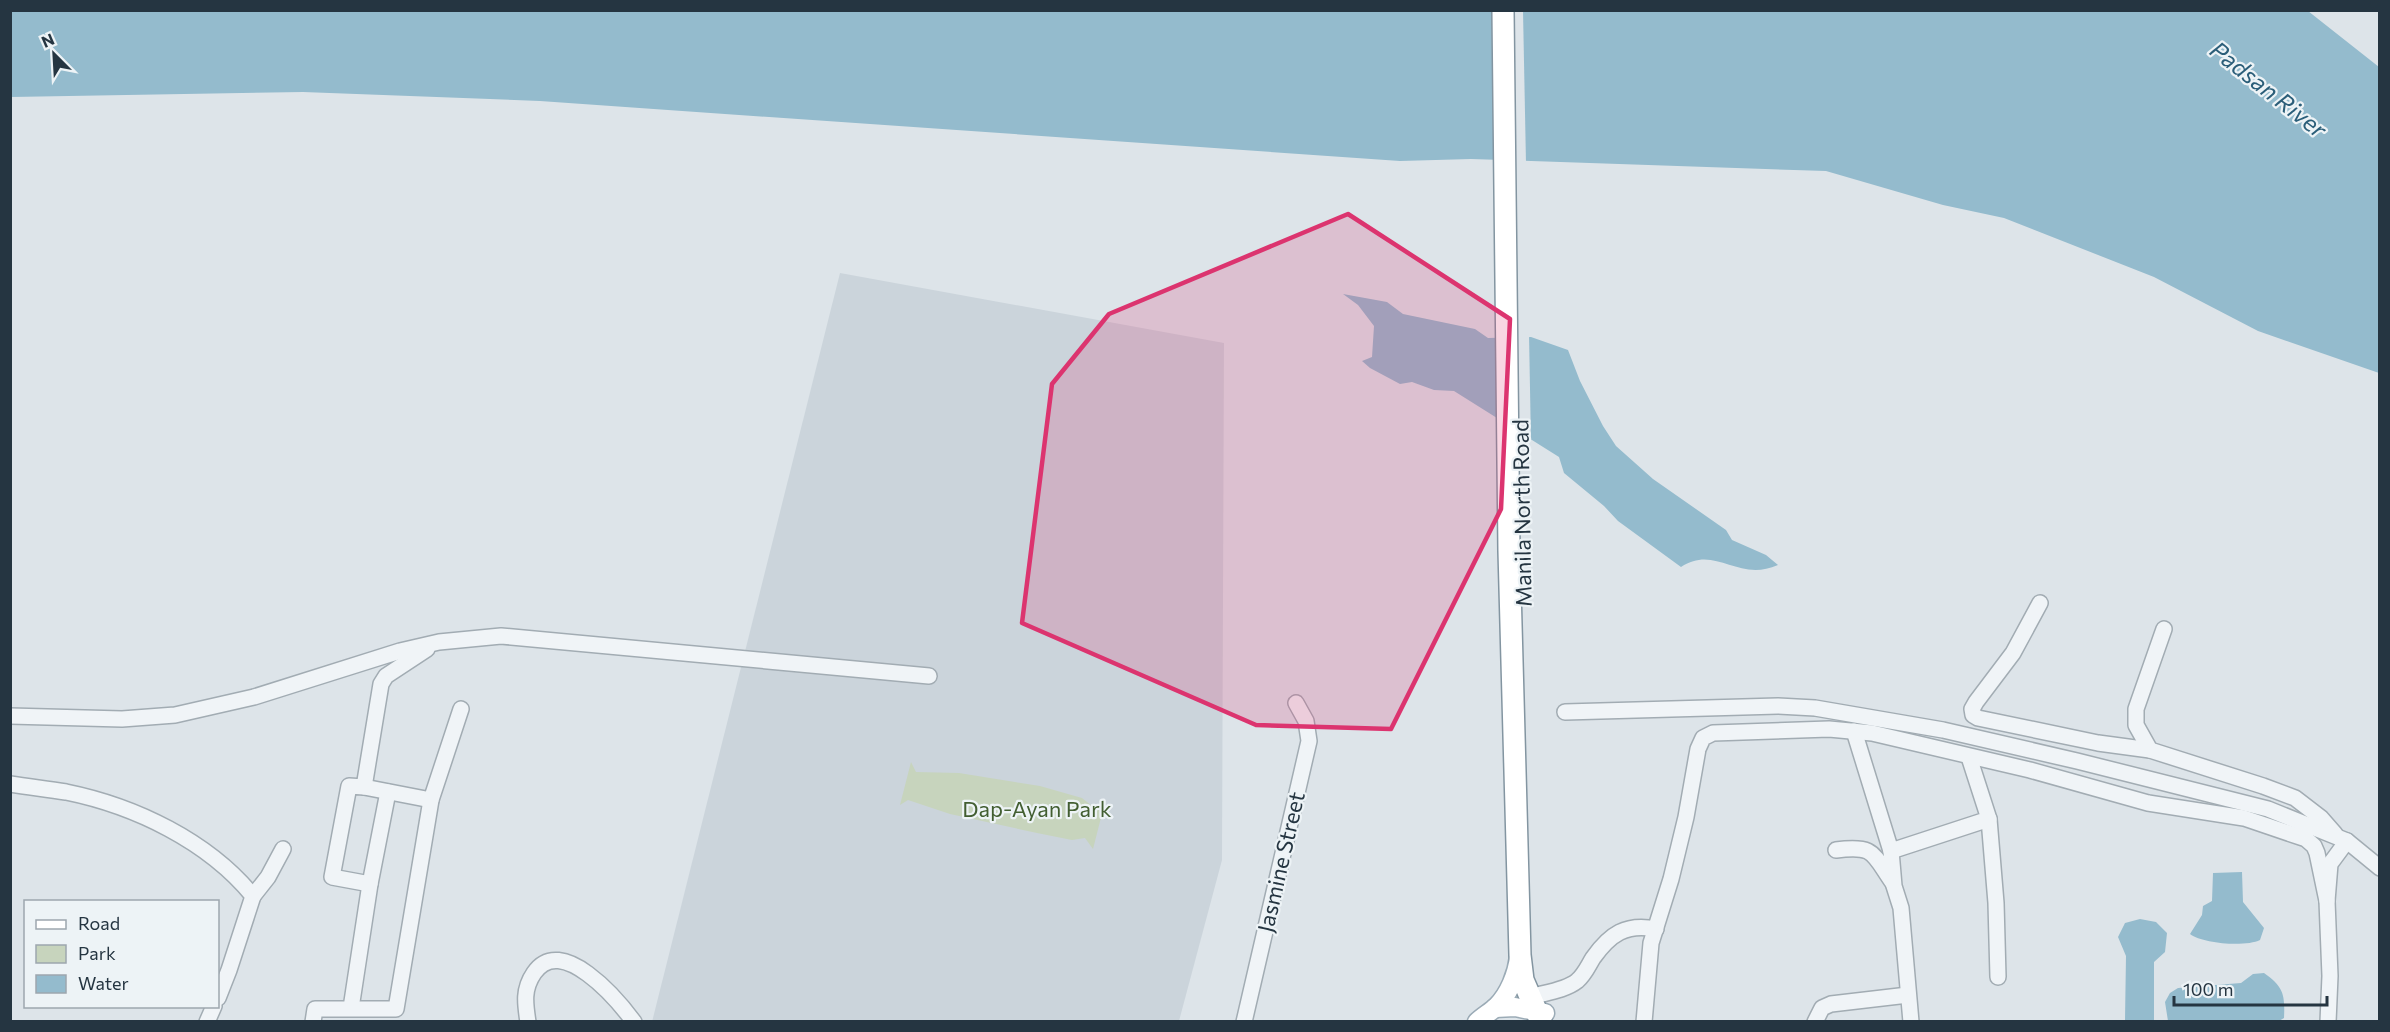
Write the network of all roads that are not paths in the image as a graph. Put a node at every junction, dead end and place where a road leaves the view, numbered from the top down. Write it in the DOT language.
graph roads {
  1 [pos="1503,10"];
  2 [pos="1515,10"];
  3 [pos="2040,603"];
  4 [pos="2164,629"];
  5 [pos="439,642"];
  6 [pos="929,676"];
  7 [pos="1296,703"];
  8 [pos="461,709"];
  9 [pos="1565,712"];
  10 [pos="10,716"];
  11 [pos="1854,731"];
  12 [pos="1520,746"];
  13 [pos="2150,750"];
  14 [pos="1969,757"];
  15 [pos="10,784"];
  16 [pos="364,787"];
  17 [pos="388,792"];
  18 [pos="431,800"];
  19 [pos="1989,819"];
  20 [pos="2342,838"];
  21 [pos="283,849"];
  22 [pos="1836,850"];
  23 [pos="1891,850"];
  24 [pos="2379,868"];
  25 [pos="370,884"];
  26 [pos="1894,886"];
  27 [pos="253,896"];
  28 [pos="2327,901"];
  29 [pos="1656,929"];
  30 [pos="1524,967"];
  31 [pos="1998,977"];
  32 [pos="219,991"];
  33 [pos="1908,995"];
  34 [pos="351,1008"];
  35 [pos="1498,1012"];
  36 [pos="1541,1013"];
  37 [pos="313,1022"];
  38 [pos="528,1022"];
  39 [pos="634,1022"];
  40 [pos="1244,1022"];
  41 [pos="1477,1022"];
  42 [pos="1644,1022"];
  43 [pos="1815,1022"];
  44 [pos="1911,1022"];
  45 [pos="2328,1022"];
  1 -- 12 [label="highway, Manila North Road"];
  2 -- 12 [label="highway, Manila North Road"];
  3 -- 13 [label="street"];
  4 -- 13 [label="street"];
  5 -- 6 [label="street"];
  5 -- 10 [label="street"];
  5 -- 16 [label="street"];
  7 -- 40 [label="street, Jasmine Street"];
  8 -- 18 [label="street"];
  9 -- 20 [label="street"];
  11 -- 14 [label="street"];
  11 -- 23 [label="street"];
  11 -- 29 [label="street"];
  12 -- 30 [label="highway, Manila North Road"];
  13 -- 20 [label="street"];
  14 -- 19 [label="street"];
  14 -- 28 [label="street"];
  15 -- 27 [label="street"];
  16 -- 17 [label="street"];
  16 -- 25 [label="street"];
  17 -- 18 [label="street"];
  17 -- 25 [label="street"];
  18 -- 34 [label="street"];
  19 -- 23 [label="street"];
  19 -- 31 [label="street"];
  20 -- 24 [label="street"];
  20 -- 28 [label="street"];
  21 -- 27 [label="street"];
  22 -- 26 [label="street"];
  23 -- 26 [label="street"];
  25 -- 34 [label="street"];
  26 -- 33 [label="street"];
  27 -- 32 [label="street"];
  28 -- 45 [label="street"];
  29 -- 36 [label="street"];
  29 -- 42 [label="street"];
  30 -- 35 [label="main road"];
  30 -- 36 [label="highway, Manila North Road"];
  33 -- 43 [label="street"];
  33 -- 44 [label="street"];
  34 -- 37 [label="street"];
  35 -- 36 [label="main road"];
  35 -- 41 [label="main road"];
  38 -- 39 [label="street"];
}
